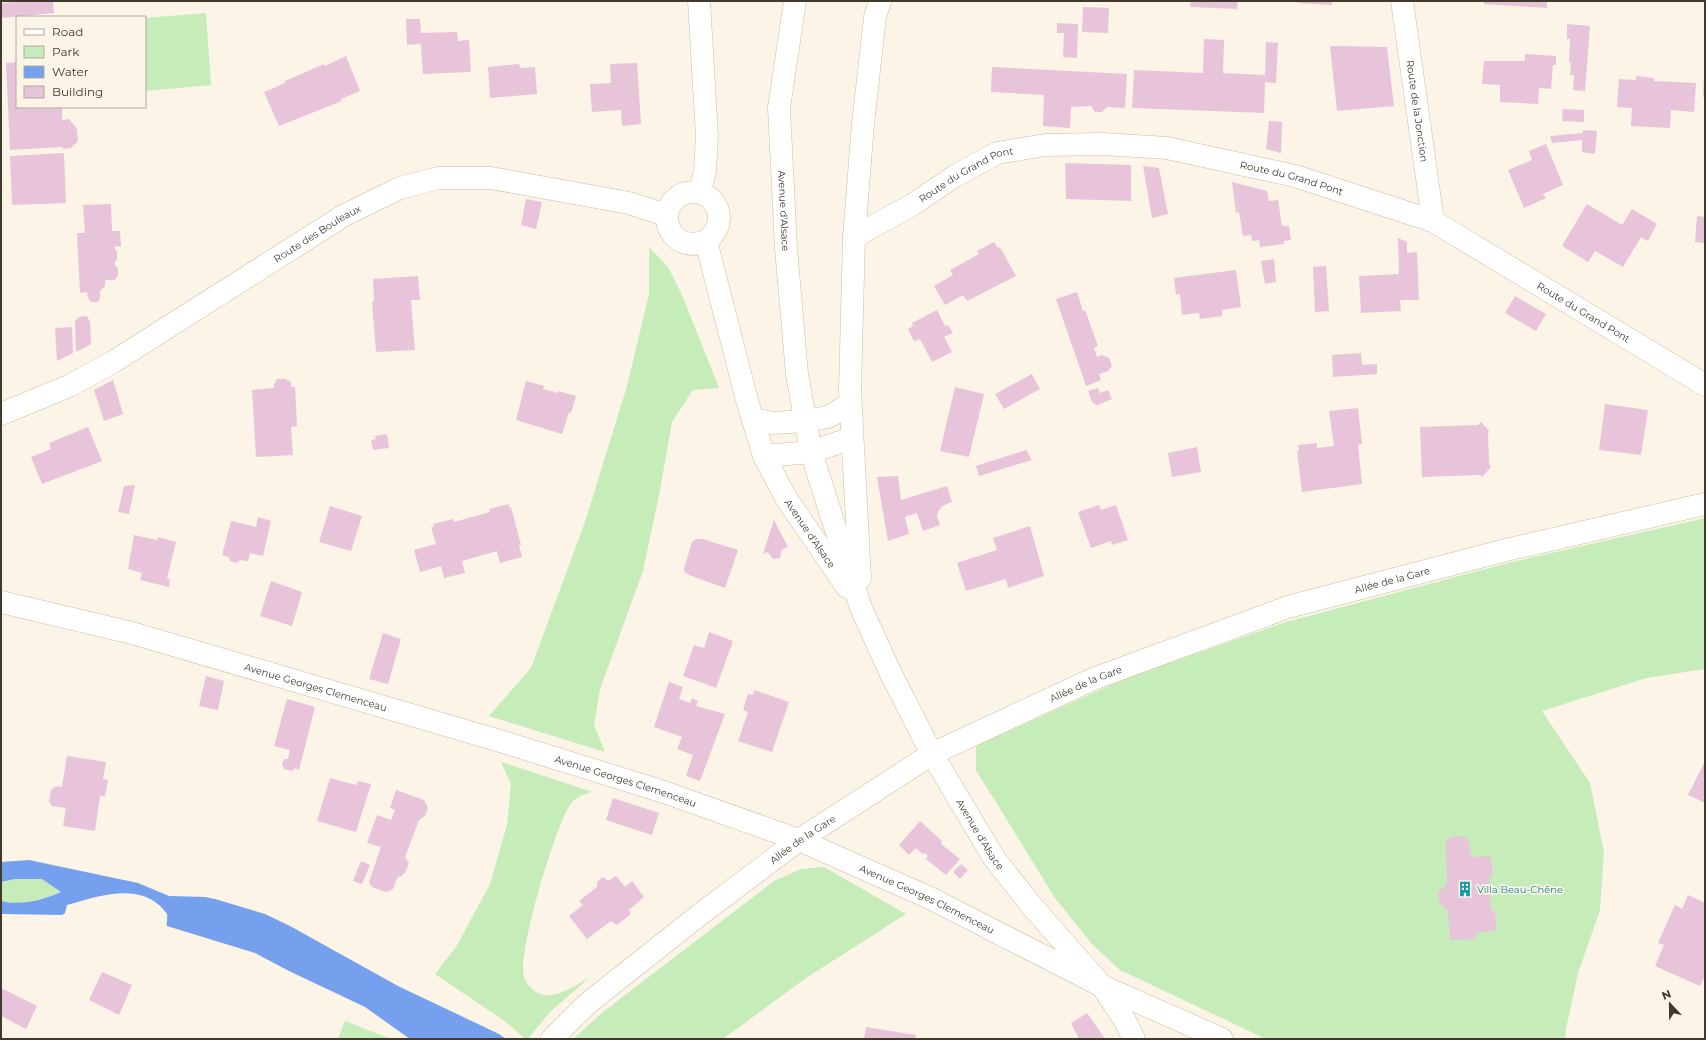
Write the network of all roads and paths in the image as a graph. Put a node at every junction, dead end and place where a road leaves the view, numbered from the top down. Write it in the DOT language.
graph roads {
  1 [pos="698,1"];
  2 [pos="795,1"];
  3 [pos="880,1"];
  4 [pos="1402,1"];
  5 [pos="700,192"];
  6 [pos="666,214"];
  7 [pos="1433,221"];
  8 [pos="854,238"];
  9 [pos="706,241"];
  10 [pos="1705,385"];
  11 [pos="850,404"];
  12 [pos="1,414"];
  13 [pos="753,419"];
  14 [pos="805,421"];
  15 [pos="852,438"];
  16 [pos="811,452"];
  17 [pos="764,456"];
  18 [pos="1705,504"];
  19 [pos="1,602"];
  20 [pos="861,608"];
  21 [pos="932,754"];
  22 [pos="799,840"];
  23 [pos="1102,986"];
  24 [pos="552,1039"];
  25 [pos="1134,1039"];
  26 [pos="1222,1039"];
  1 -- 5 [label="street"];
  2 -- 14 [label="street, Avenue d'Alsace"];
  3 -- 8 [label="street, Avenue d'Alsace"];
  4 -- 7 [label="street, Route de la Jonction"];
  5 -- 6 [label="street"];
  5 -- 9 [label="street"];
  6 -- 9 [label="street"];
  6 -- 12 [label="street, Route des Bouleaux"];
  7 -- 8 [label="street, Route du Grand Pont"];
  7 -- 10 [label="street, Route du Grand Pont"];
  8 -- 11 [label="street, Avenue d'Alsace"];
  9 -- 13 [label="street, Avenue d'Alsace"];
  11 -- 14 [label="street"];
  11 -- 15 [label="street, Avenue d'Alsace"];
  13 -- 14 [label="street"];
  13 -- 17 [label="street, Avenue d'Alsace"];
  14 -- 16 [label="street, Avenue d'Alsace"];
  15 -- 16 [label="street"];
  15 -- 20 [label="street, Avenue d'Alsace"];
  16 -- 17 [label="street"];
  16 -- 20 [label="street, Avenue d'Alsace"];
  17 -- 20 [label="street, Avenue d'Alsace"];
  18 -- 21 [label="street, Allée de la Gare"];
  19 -- 22 [label="street, Avenue Georges Clemenceau"];
  20 -- 21 [label="street, Avenue d'Alsace"];
  21 -- 22 [label="street, Allée de la Gare"];
  21 -- 23 [label="street, Avenue d'Alsace"];
  22 -- 23 [label="street, Avenue Georges Clemenceau"];
  22 -- 24 [label="street, Allée de la Gare"];
  23 -- 25 [label="street, Avenue d'Alsace"];
  23 -- 26 [label="street, Avenue Georges Clemenceau"];
}
